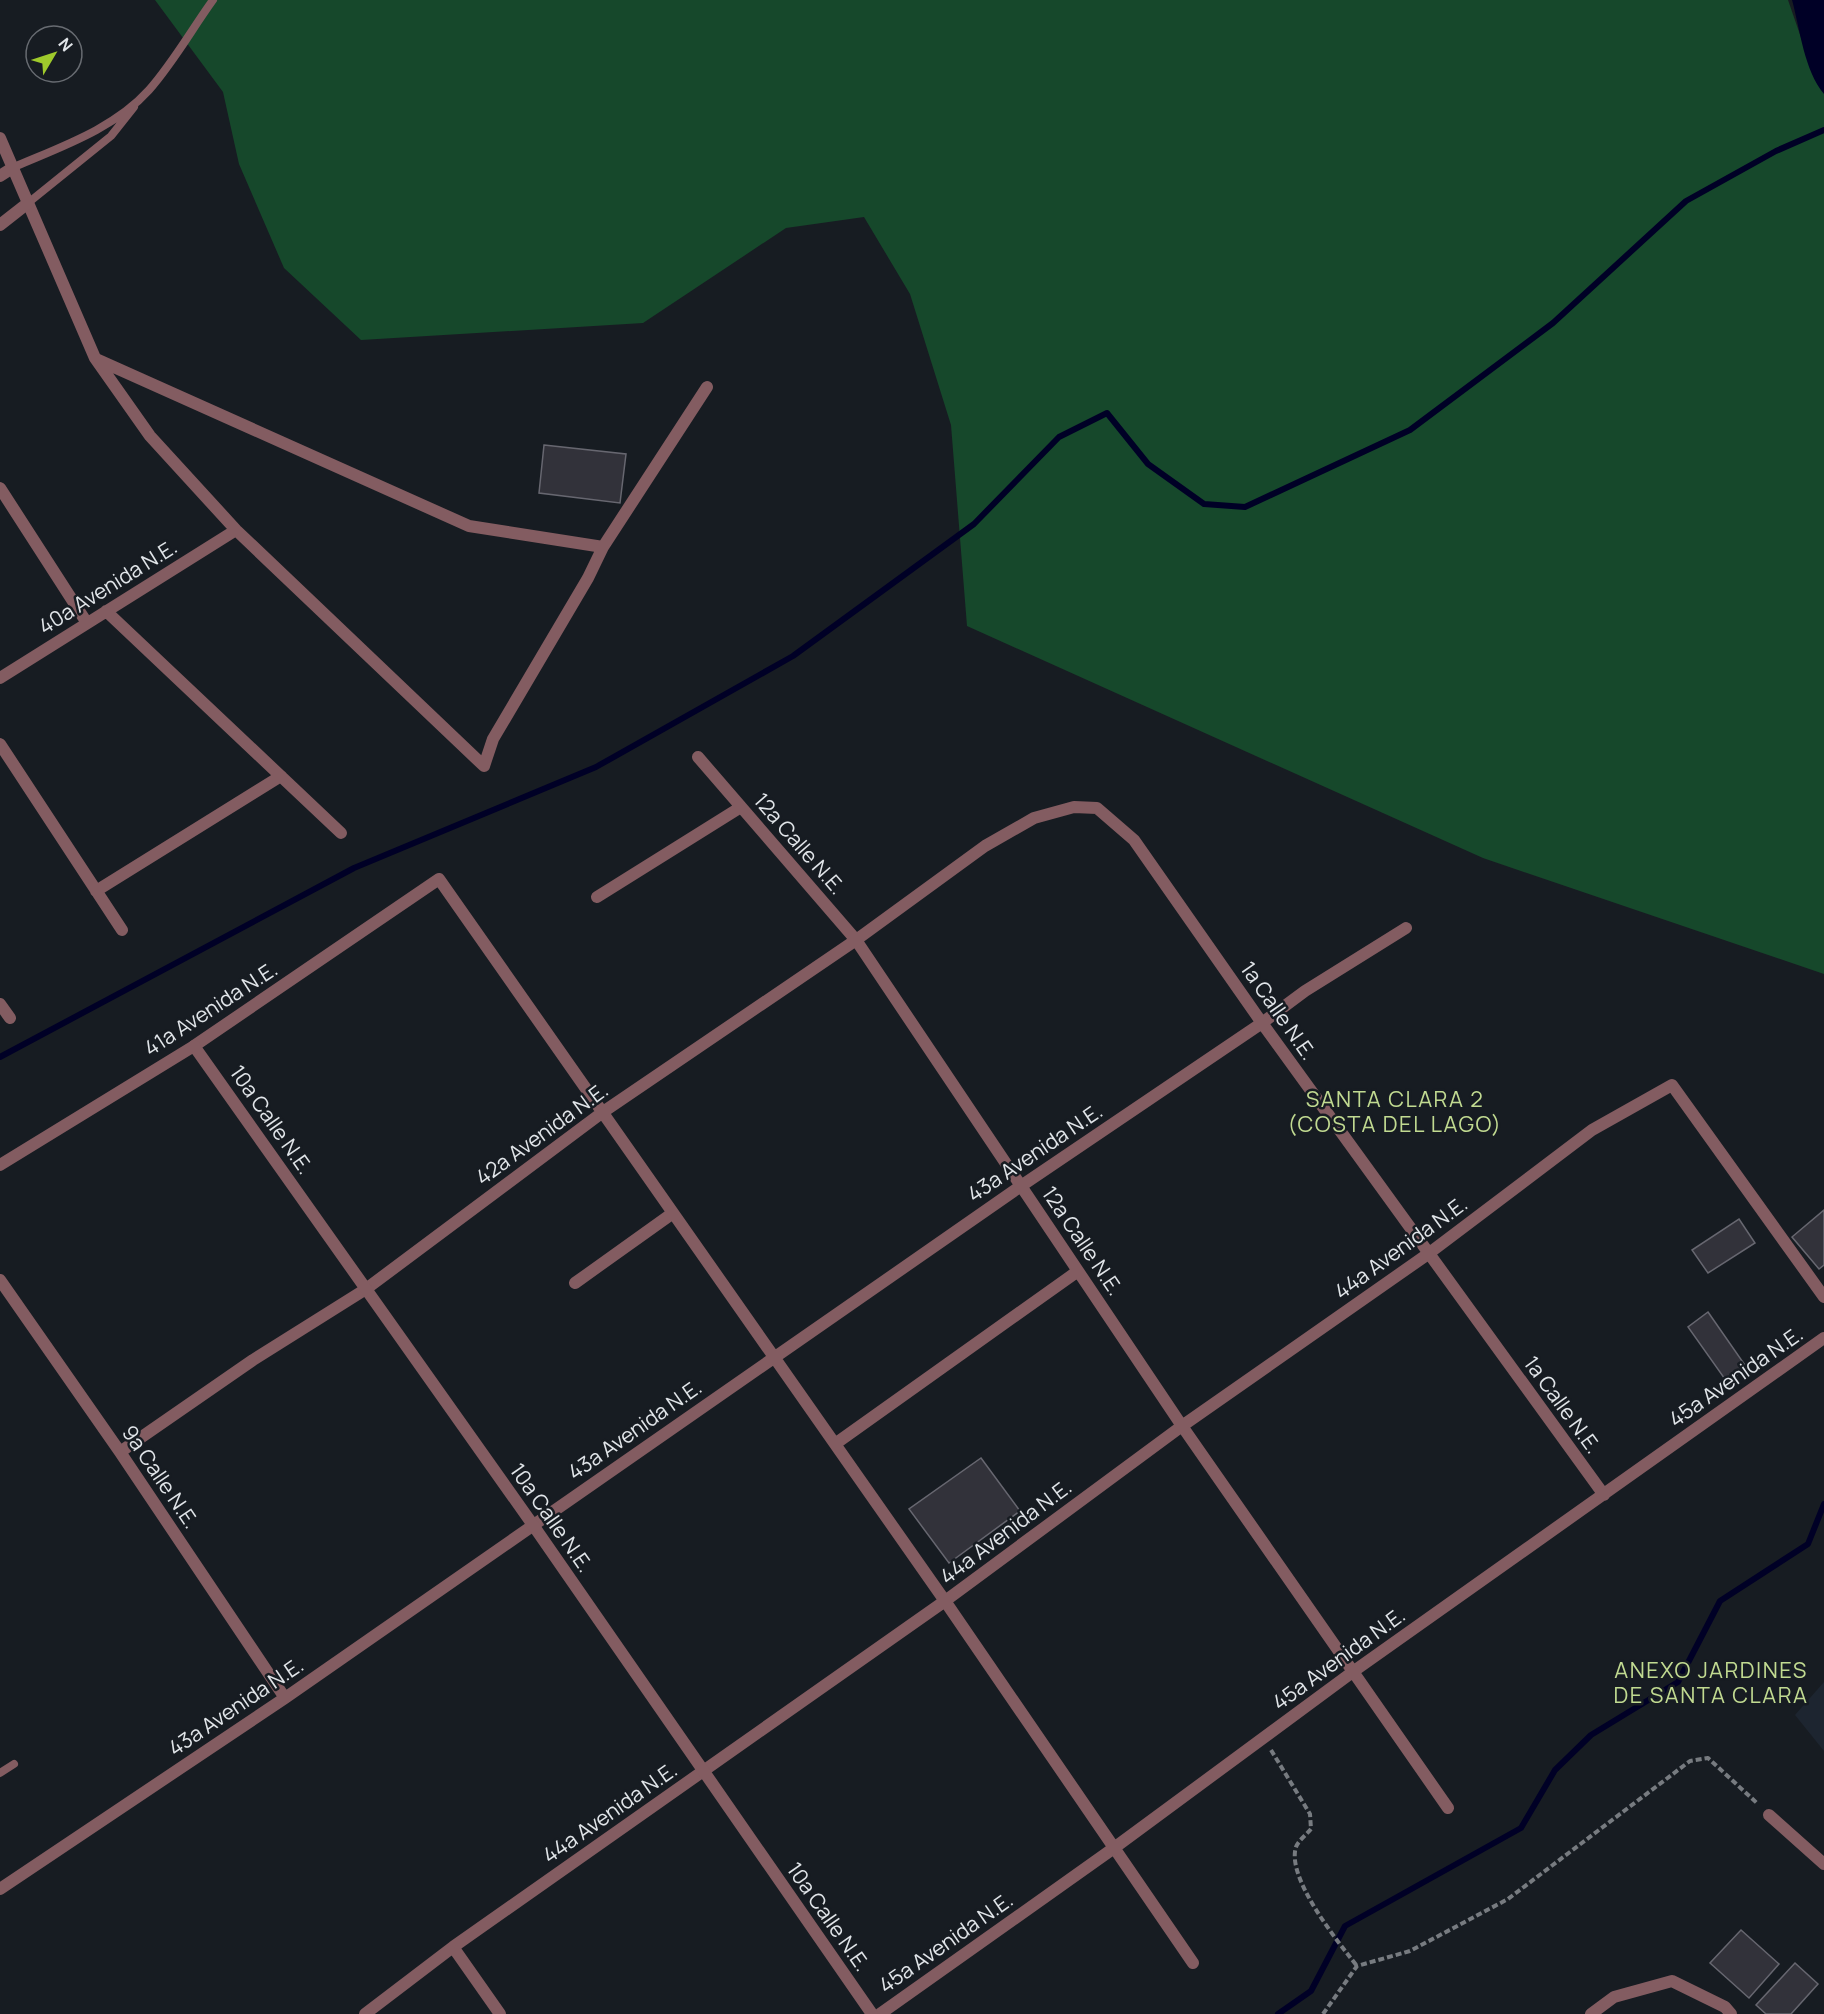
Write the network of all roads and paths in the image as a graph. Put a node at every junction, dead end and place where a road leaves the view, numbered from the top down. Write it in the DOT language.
graph roads {
  1 [pos="213,0"];
  2 [pos="149,90"];
  3 [pos="0,138"];
  4 [pos="14,167"];
  5 [pos="0,176"];
  6 [pos="28,203"];
  7 [pos="0,225"];
  8 [pos="95,358"];
  9 [pos="706,387"];
  10 [pos="0,488"];
  11 [pos="236,530"];
  12 [pos="603,547"];
  13 [pos="106,611"];
  14 [pos="87,623"];
  15 [pos="0,678"];
  16 [pos="0,744"];
  17 [pos="698,758"];
  18 [pos="281,776"];
  19 [pos="741,807"];
  20 [pos="341,833"];
  21 [pos="985,846"];
  22 [pos="96,891"];
  23 [pos="597,897"];
  24 [pos="1406,928"];
  25 [pos="122,930"];
  26 [pos="856,940"];
  27 [pos="0,1004"];
  28 [pos="10,1018"];
  29 [pos="1262,1023"];
  30 [pos="194,1046"];
  31 [pos="603,1112"];
  32 [pos="0,1165"];
  33 [pos="1021,1186"];
  34 [pos="673,1213"];
  35 [pos="1428,1254"];
  36 [pos="1078,1271"];
  37 [pos="0,1281"];
  38 [pos="574,1283"];
  39 [pos="366,1289"];
  40 [pos="1824,1297"];
  41 [pos="1824,1338"];
  42 [pos="774,1357"];
  43 [pos="1182,1426"];
  44 [pos="835,1444"];
  45 [pos="120,1452"];
  46 [pos="1604,1495"];
  47 [pos="533,1525"];
  48 [pos="945,1601"];
  49 [pos="1354,1671"];
  50 [pos="285,1698"];
  51 [pos="1263,1738"];
  52 [pos="14,1764"];
  53 [pos="0,1773"];
  54 [pos="703,1773"];
  55 [pos="1448,1808"];
  56 [pos="1770,1815"];
  57 [pos="1114,1848"];
  58 [pos="1824,1864"];
  59 [pos="0,1889"];
  60 [pos="453,1947"];
  61 [pos="1193,1963"];
  62 [pos="1357,1966"];
  63 [pos="364,2014"];
  64 [pos="500,2014"];
  65 [pos="872,2014"];
  66 [pos="880,2014"];
  67 [pos="1323,2014"];
  68 [pos="1591,2014"];
  69 [pos="1731,2014"];
  1 -- 2 [label="lane"];
  2 -- 4 [label="lane"];
  2 -- 6 [label="lane"];
  3 -- 4 [label="street"];
  4 -- 5 [label="street"];
  4 -- 6 [label="street"];
  6 -- 7 [label="street"];
  6 -- 8 [label="street"];
  8 -- 11 [label="street"];
  8 -- 12 [label="street"];
  9 -- 12 [label="street"];
  10 -- 14 [label="street"];
  11 -- 12 [label="street"];
  11 -- 13 [label="street, 40a Avenida N.E."];
  13 -- 14 [label="street, 40a Avenida N.E."];
  13 -- 18 [label="street"];
  14 -- 15 [label="street, 40a Avenida N.E."];
  16 -- 22 [label="street"];
  17 -- 19 [label="street, 12a Calle N.E."];
  18 -- 20 [label="street"];
  18 -- 22 [label="street"];
  19 -- 23 [label="street"];
  19 -- 26 [label="street, 12a Calle N.E."];
  21 -- 26 [label="street, 42a Avenida N.E."];
  21 -- 29 [label="street, 1a Calle N.E."];
  22 -- 25 [label="street"];
  24 -- 29 [label="street, 43a Avenida N.E."];
  26 -- 31 [label="street, 42a Avenida N.E."];
  26 -- 33 [label="street, 12a Calle N.E."];
  27 -- 28 [label="street"];
  29 -- 33 [label="street, 43a Avenida N.E."];
  29 -- 35 [label="street, 1a Calle N.E."];
  30 -- 31 [label="street, 41a Avenida N.E."];
  30 -- 32 [label="street, 41a Avenida N.E."];
  30 -- 39 [label="street, 10a Calle N.E."];
  31 -- 34 [label="street"];
  31 -- 39 [label="street, 42a Avenida N.E."];
  33 -- 36 [label="street, 12a Calle N.E."];
  33 -- 42 [label="street, 43a Avenida N.E."];
  34 -- 38 [label="street"];
  34 -- 42 [label="street"];
  35 -- 40 [label="street, 44a Avenida N.E."];
  35 -- 43 [label="street, 44a Avenida N.E."];
  35 -- 46 [label="street, 1a Calle N.E."];
  36 -- 43 [label="street, 12a Calle N.E."];
  36 -- 44 [label="street"];
  37 -- 45 [label="street, 9a Calle N.E."];
  39 -- 45 [label="street, 42a Avenida N.E."];
  39 -- 47 [label="street, 10a Calle N.E."];
  41 -- 46 [label="street, 45a Avenida N.E."];
  42 -- 44 [label="street"];
  42 -- 47 [label="street, 43a Avenida N.E."];
  43 -- 48 [label="street, 44a Avenida N.E."];
  43 -- 49 [label="street, 12a Calle N.E."];
  44 -- 48 [label="street"];
  45 -- 50 [label="street, 9a Calle N.E."];
  46 -- 49 [label="street, 45a Avenida N.E."];
  47 -- 50 [label="street, 43a Avenida N.E."];
  47 -- 54 [label="street, 10a Calle N.E."];
  48 -- 54 [label="street, 44a Avenida N.E."];
  48 -- 57 [label="street"];
  49 -- 51 [label="street, 45a Avenida N.E."];
  49 -- 55 [label="street, 12a Calle N.E."];
  50 -- 59 [label="street, 43a Avenida N.E."];
  51 -- 57 [label="street, 45a Avenida N.E."];
  51 -- 62 [label="path"];
  52 -- 53 [label="lane"];
  54 -- 60 [label="street, 44a Avenida N.E."];
  54 -- 65 [label="street, 10a Calle N.E."];
  56 -- 58 [label="street"];
  56 -- 62 [label="path"];
  57 -- 61 [label="street"];
  57 -- 66 [label="street, 45a Avenida N.E."];
  60 -- 63 [label="street, 44a Avenida N.E."];
  60 -- 64 [label="street"];
  62 -- 67 [label="path"];
  68 -- 69 [label="street"];
}
